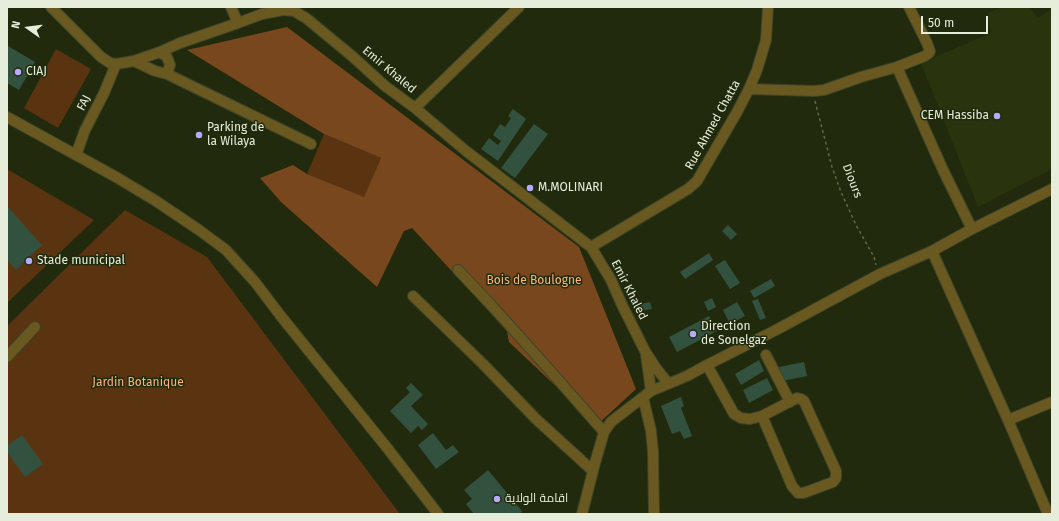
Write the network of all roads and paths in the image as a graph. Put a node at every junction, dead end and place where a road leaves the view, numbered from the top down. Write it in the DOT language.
graph roads {
  1 [pos="50,7"];
  2 [pos="231,7"];
  3 [pos="519,7"];
  4 [pos="768,7"];
  5 [pos="909,7"];
  6 [pos="238,23"];
  7 [pos="160,52"];
  8 [pos="134,60"];
  9 [pos="116,64"];
  10 [pos="897,67"];
  11 [pos="168,74"];
  12 [pos="749,89"];
  13 [pos="814,91"];
  14 [pos="415,108"];
  15 [pos="7,117"];
  16 [pos="311,144"];
  17 [pos="76,155"];
  18 [pos="1052,189"];
  19 [pos="972,229"];
  20 [pos="591,247"];
  21 [pos="932,251"];
  22 [pos="458,270"];
  23 [pos="880,274"];
  24 [pos="413,296"];
  25 [pos="35,327"];
  26 [pos="645,351"];
  27 [pos="766,355"];
  28 [pos="7,357"];
  29 [pos="707,365"];
  30 [pos="668,383"];
  31 [pos="647,394"];
  32 [pos="790,402"];
  33 [pos="1052,402"];
  34 [pos="762,416"];
  35 [pos="1008,420"];
  36 [pos="604,432"];
  37 [pos="593,471"];
  38 [pos="438,514"];
  39 [pos="582,514"];
  40 [pos="654,514"];
  41 [pos="1048,514"];
  1 -- 9 [label="street"];
  2 -- 6 [label="street"];
  3 -- 14 [label="street"];
  4 -- 12 [label="street, Rue Ahmed Chatta"];
  5 -- 10 [label="street"];
  6 -- 7 [label="street, Emir Khaled"];
  6 -- 14 [label="street, Emir Khaled"];
  7 -- 8 [label="street, Emir Khaled"];
  7 -- 11 [label="street"];
  8 -- 9 [label="street, Emir Khaled"];
  8 -- 11 [label="street"];
  9 -- 17 [label="street, FAJ"];
  10 -- 13 [label="street"];
  10 -- 19 [label="street"];
  11 -- 16 [label="street"];
  12 -- 13 [label="street"];
  12 -- 20 [label="street, Rue Ahmed Chatta"];
  13 -- 23 [label="path, Diours"];
  14 -- 20 [label="street, Emir Khaled"];
  15 -- 17 [label="street"];
  17 -- 38 [label="street"];
  18 -- 19 [label="street"];
  19 -- 21 [label="street"];
  20 -- 26 [label="street, Emir Khaled"];
  21 -- 23 [label="street"];
  21 -- 35 [label="street"];
  22 -- 36 [label="street"];
  23 -- 29 [label="street"];
  24 -- 37 [label="street"];
  25 -- 28 [label="street"];
  26 -- 30 [label="street"];
  26 -- 31 [label="street"];
  27 -- 32 [label="street"];
  29 -- 30 [label="street"];
  29 -- 34 [label="street"];
  30 -- 31 [label="street"];
  31 -- 36 [label="street"];
  31 -- 40 [label="street"];
  32 -- 34 [label="street"];
  32 -- 34 [label="street"];
  33 -- 35 [label="street"];
  35 -- 41 [label="street"];
  36 -- 37 [label="street"];
  37 -- 39 [label="street"];
}
